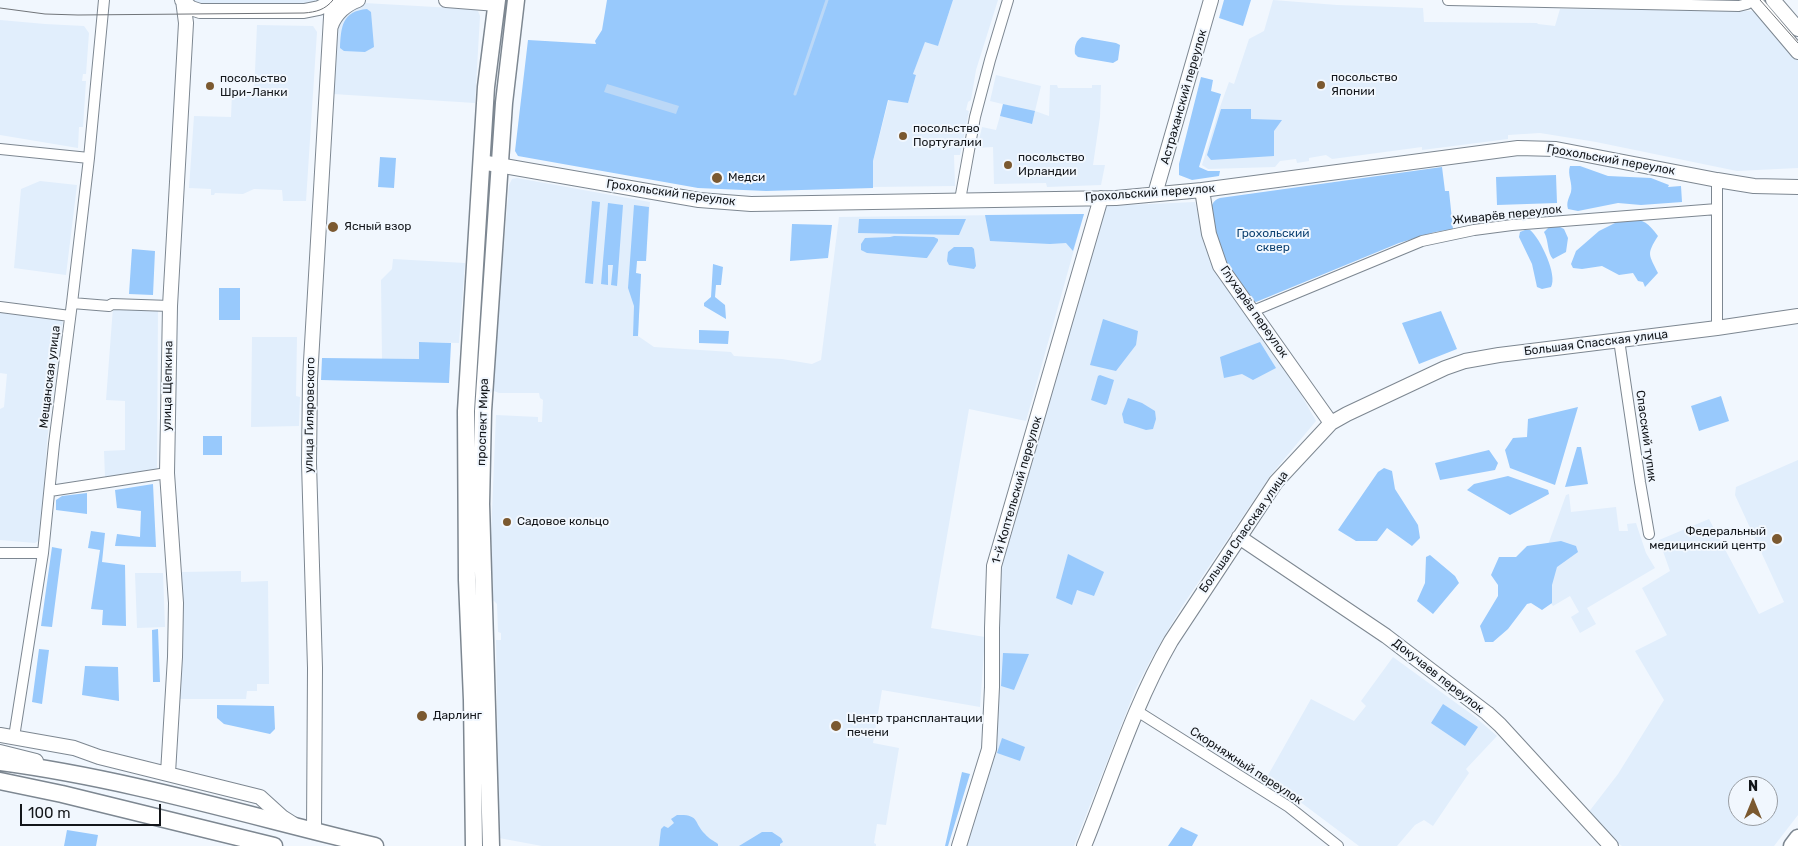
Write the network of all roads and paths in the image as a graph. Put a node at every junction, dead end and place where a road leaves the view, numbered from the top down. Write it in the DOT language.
graph roads {
  1 [pos="104,0"];
  2 [pos="358,0"];
  3 [pos="446,0"];
  4 [pos="516,0"];
  5 [pos="1008,0"];
  6 [pos="1211,0"];
  7 [pos="1448,0"];
  8 [pos="1754,0"];
  9 [pos="1773,0"];
  10 [pos="333,1"];
  11 [pos="497,2"];
  12 [pos="184,8"];
  13 [pos="1798,30"];
  14 [pos="330,31"];
  15 [pos="1798,52"];
  16 [pos="0,149"];
  17 [pos="88,158"];
  18 [pos="481,162"];
  19 [pos="500,164"];
  20 [pos="1717,180"];
  21 [pos="1798,187"];
  22 [pos="1202,190"];
  23 [pos="1156,194"];
  24 [pos="1101,198"];
  25 [pos="960,200"];
  26 [pos="1717,210"];
  27 [pos="72,303"];
  28 [pos="170,306"];
  29 [pos="0,307"];
  30 [pos="1253,311"];
  31 [pos="70,316"];
  32 [pos="1798,316"];
  33 [pos="1717,328"];
  34 [pos="1619,340"];
  35 [pos="1331,423"];
  36 [pos="167,473"];
  37 [pos="50,491"];
  38 [pos="1650,534"];
  39 [pos="1239,537"];
  40 [pos="0,553"];
  41 [pos="43,553"];
  42 [pos="1137,711"];
  43 [pos="0,735"];
  44 [pos="14,737"];
  45 [pos="0,752"];
  46 [pos="0,762"];
  47 [pos="168,773"];
  48 [pos="83,774"];
  49 [pos="0,781"];
  50 [pos="0,790"];
  51 [pos="112,806"];
  52 [pos="296,826"];
  53 [pos="314,831"];
  54 [pos="1798,838"];
  55 [pos="491,841"];
  56 [pos="274,846"];
  57 [pos="374,846"];
  58 [pos="474,846"];
  59 [pos="959,846"];
  60 [pos="1084,846"];
  61 [pos="1338,846"];
  62 [pos="1611,846"];
  63 [pos="1792,846"];
  1 -- 17 [label="street, Мещанская улица"];
  2 -- 14 [label="street"];
  3 -- 11 [label="street"];
  4 -- 19 [label="main road, проспект Мира"];
  5 -- 25 [label="street"];
  6 -- 23 [label="street, Астраханский переулок"];
  7 -- 8 [label="street"];
  8 -- 15 [label="street"];
  9 -- 13 [label="street"];
  10 -- 12 [label="street"];
  10 -- 14 [label="street, улица Гиляровского"];
  11 -- 18 [label="main road, проспект Мира"];
  12 -- 28 [label="street, улица Щепкина"];
  14 -- 53 [label="street, улица Гиляровского"];
  16 -- 17 [label="street"];
  17 -- 27 [label="street, Мещанская улица"];
  18 -- 19 [label="street, Грохольский переулок"];
  18 -- 58 [label="main road, проспект Мира"];
  19 -- 25 [label="street, Грохольский переулок"];
  19 -- 55 [label="main road, проспект Мира"];
  20 -- 21 [label="street, Грохольский переулок"];
  20 -- 22 [label="street, Грохольский переулок"];
  20 -- 26 [label="street"];
  22 -- 23 [label="street, Грохольский переулок"];
  22 -- 30 [label="street, Глухарёв переулок"];
  23 -- 24 [label="street, Грохольский переулок"];
  24 -- 25 [label="street, Грохольский переулок"];
  24 -- 59 [label="street, 1-й Коптельский переулок"];
  26 -- 30 [label="street, Живарёв переулок"];
  26 -- 33 [label="street"];
  27 -- 28 [label="street"];
  27 -- 31 [label="street, Мещанская улица"];
  28 -- 36 [label="street, улица Щепкина"];
  29 -- 31 [label="street"];
  30 -- 35 [label="street, Глухарёв переулок"];
  31 -- 37 [label="street, Мещанская улица"];
  32 -- 33 [label="street, Большая Спасская улица"];
  33 -- 34 [label="street, Большая Спасская улица"];
  34 -- 35 [label="street, Большая Спасская улица"];
  34 -- 38 [label="street, Спасский тупик"];
  35 -- 39 [label="street, Большая Спасская улица"];
  36 -- 37 [label="street"];
  36 -- 47 [label="street, улица Щепкина"];
  37 -- 41 [label="street, Мещанская улица"];
  39 -- 42 [label="street, Большая Спасская улица"];
  39 -- 62 [label="street, Докучаев переулок"];
  40 -- 41 [label="street"];
  41 -- 44 [label="street, Мещанская улица"];
  42 -- 60 [label="street, Большая Спасская улица"];
  42 -- 61 [label="street, Скорняжный переулок"];
  43 -- 44 [label="street"];
  44 -- 47 [label="street"];
  45 -- 48 [label="street"];
  46 -- 48 [label="main road"];
  47 -- 52 [label="street"];
  48 -- 52 [label="main road"];
  49 -- 51 [label="main road"];
  50 -- 51 [label="street"];
  51 -- 56 [label="main road"];
  52 -- 53 [label="main road"];
  53 -- 57 [label="main road"];
  54 -- 63 [label="main road"];
}
